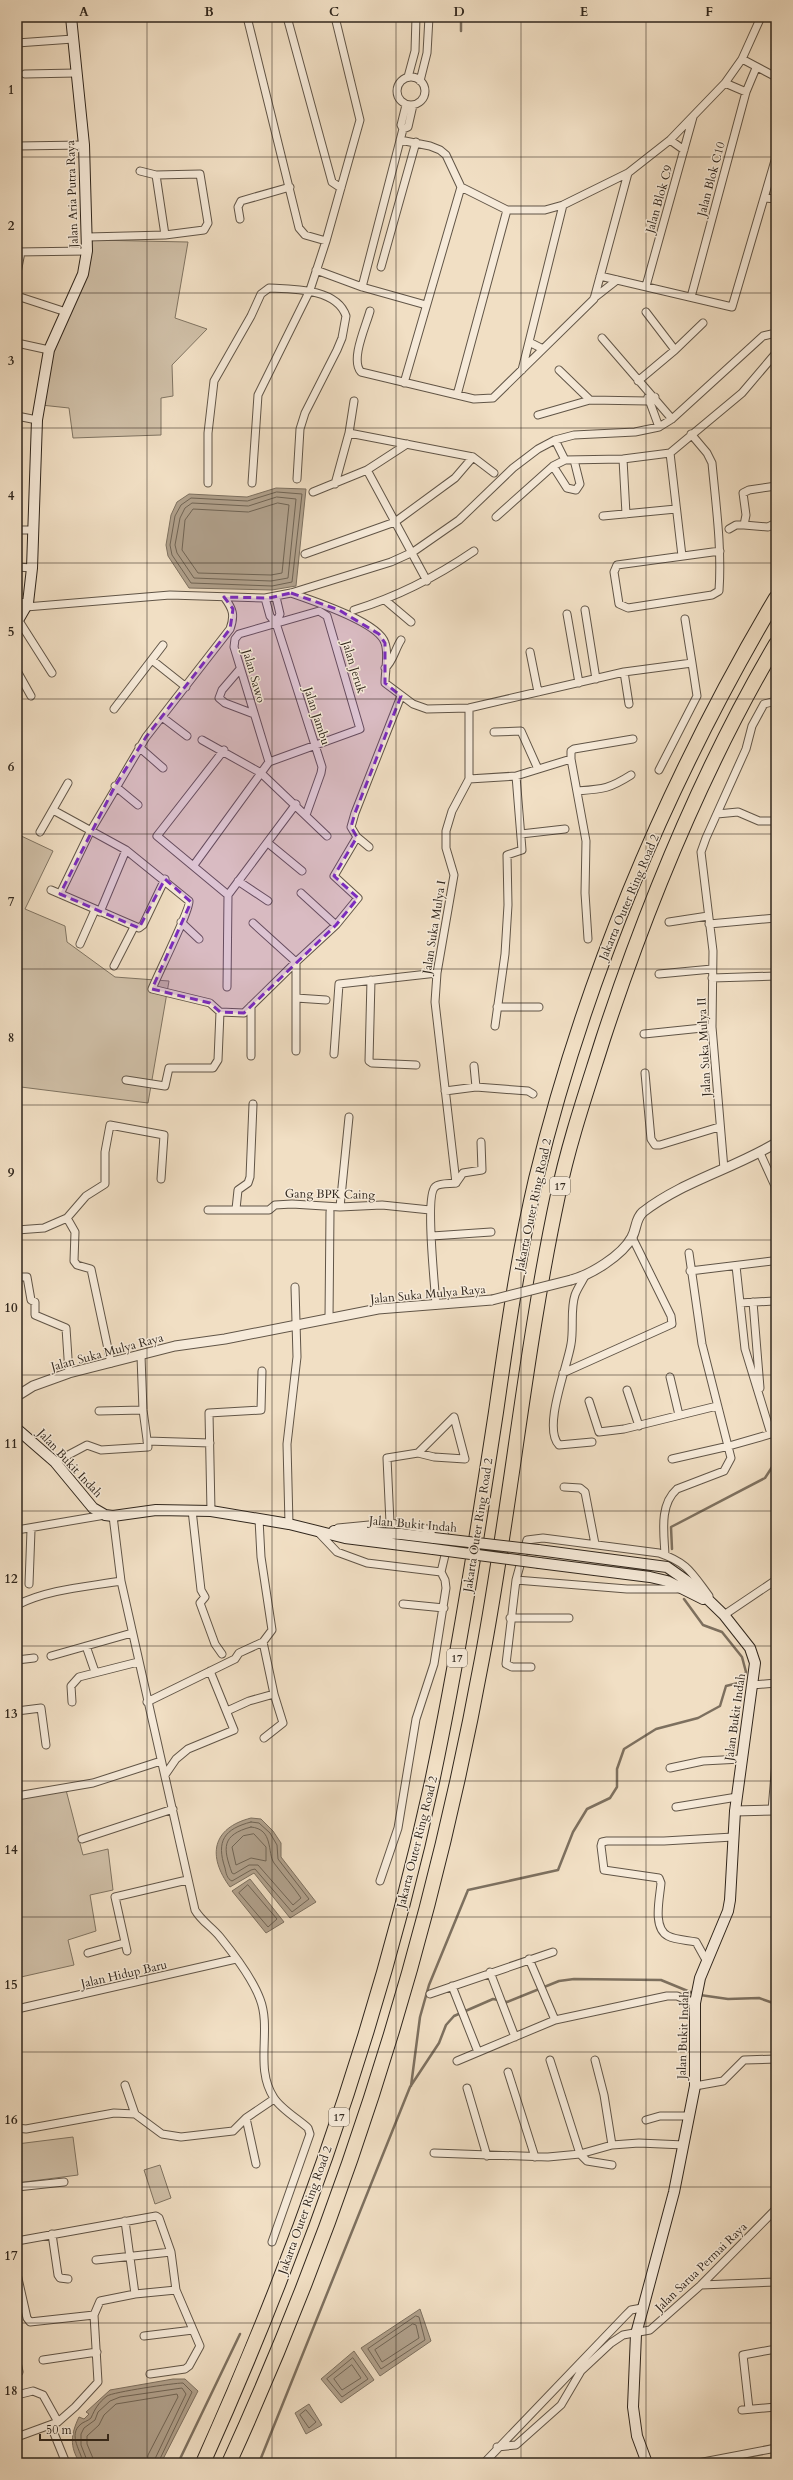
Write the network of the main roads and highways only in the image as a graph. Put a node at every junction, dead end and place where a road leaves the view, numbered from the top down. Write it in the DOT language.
graph roads {
  1 [pos="71,17"];
  2 [pos="776,598"];
  3 [pos="24,604"];
  4 [pos="18,621"];
  5 [pos="776,644"];
  6 [pos="17,1429"];
  7 [pos="433,1543"];
  8 [pos="707,1601"];
  9 [pos="202,2463"];
  10 [pos="229,2463"];
  11 [pos="647,2463"];
  1 -- 3 [label="main road, Jalan Aria Putra Raya"];
  2 -- 9 [label="highway, Jakarta Outer Ring Road 2 / 17"];
  3 -- 4 [label="main road, Jalan Aria Putra Raya"];
  5 -- 10 [label="highway, Jakarta Outer Ring Road 2 / 17"];
  6 -- 7 [label="main road, Jalan Bukit Indah"];
  7 -- 8 [label="main road, Jalan Bukit Indah, bridge"];
  7 -- 8 [label="main road, Jalan Bukit Indah, bridge"];
  8 -- 11 [label="main road, Jalan Bukit Indah"];
}
